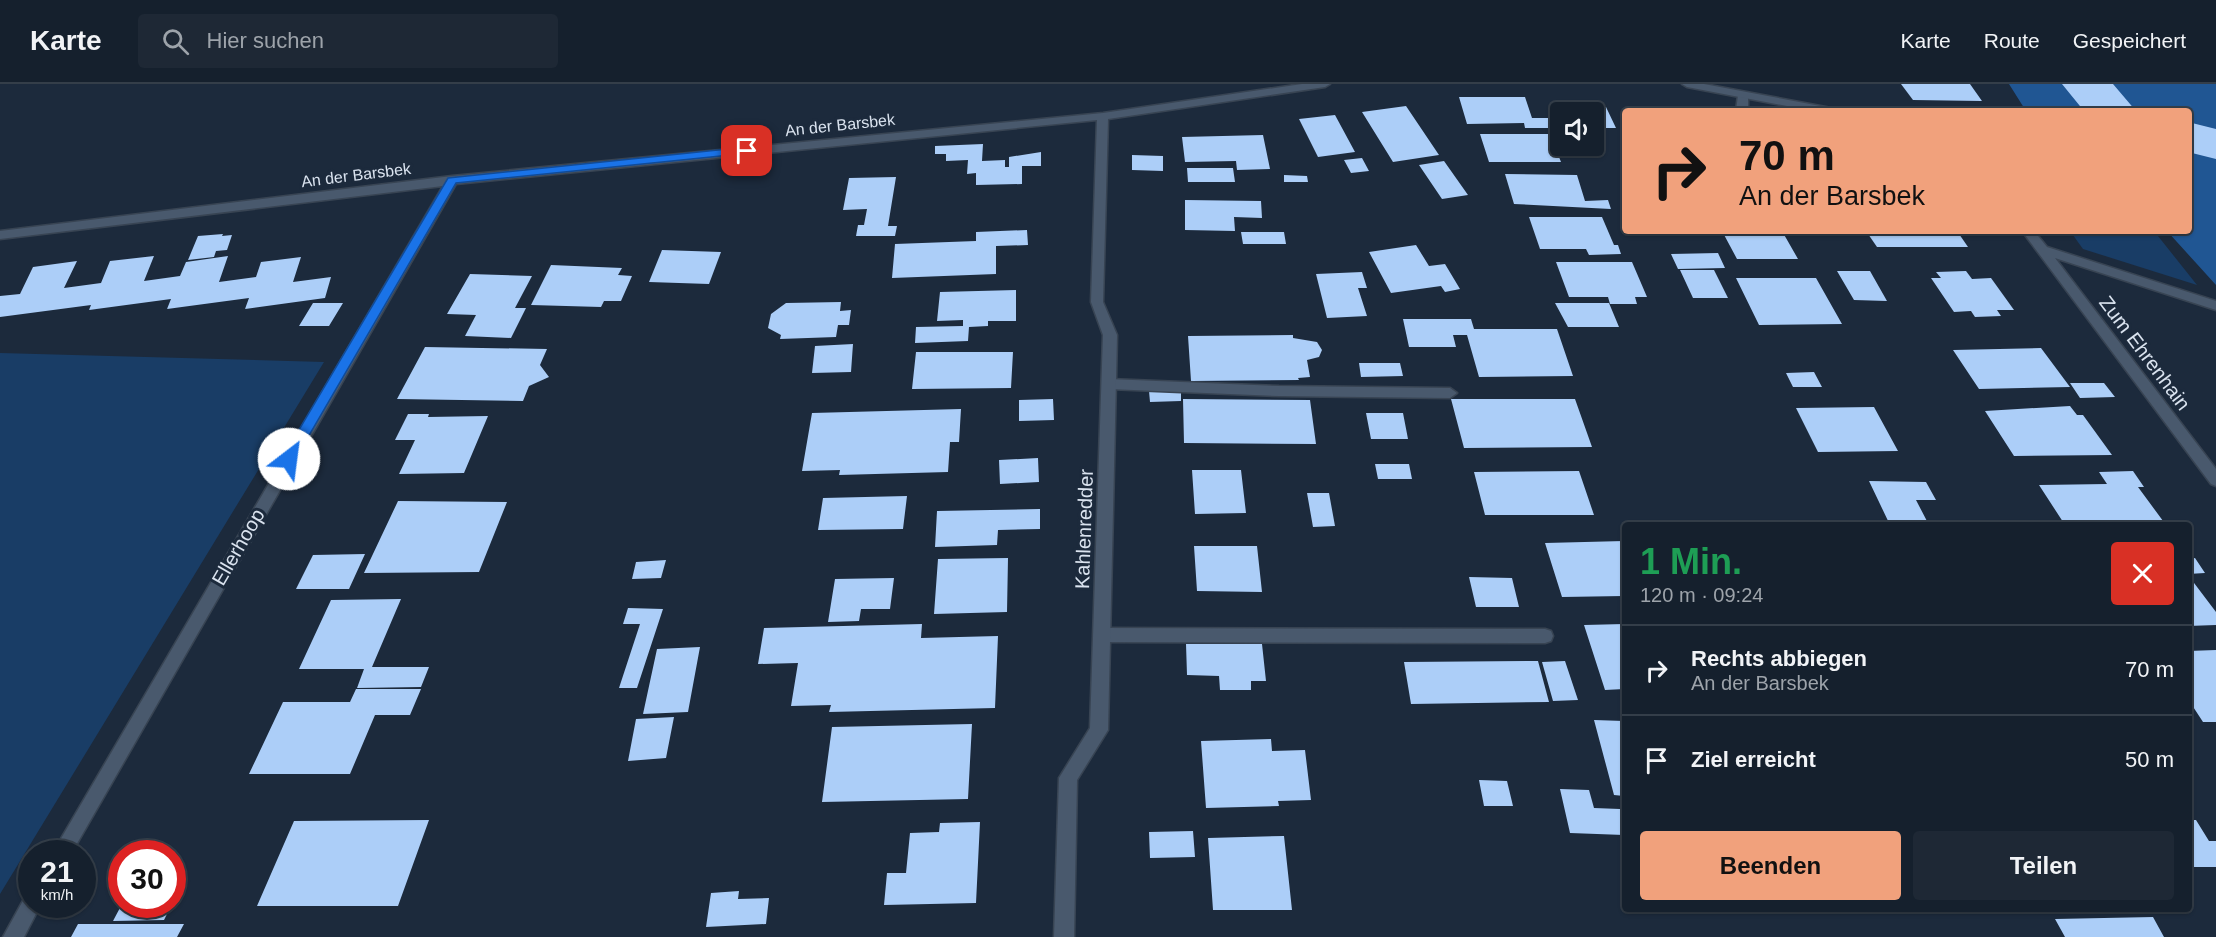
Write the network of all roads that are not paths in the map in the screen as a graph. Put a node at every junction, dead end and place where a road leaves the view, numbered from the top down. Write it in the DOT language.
graph roads {
  1 [pos="1325,84"];
  2 [pos="1687,84"];
  3 [pos="1743,95"];
  4 [pos="1742,108"];
  5 [pos="1814,108"];
  6 [pos="1103,116"];
  7 [pos="452,180"];
  8 [pos="2030,234"];
  9 [pos="0,235"];
  10 [pos="2043,250"];
  11 [pos="2216,306"];
  12 [pos="1109,384"];
  13 [pos="1450,393"];
  14 [pos="2216,480"];
  15 [pos="1102,635"];
  16 [pos="1545,636"];
  17 [pos="69,840"];
  18 [pos="24,918"];
  19 [pos="13,937"];
  20 [pos="1065,937"];
  1 -- 6 [label="street, An der Barsbek"];
  2 -- 3 [label="street"];
  3 -- 4 [label="street"];
  3 -- 5 [label="street"];
  6 -- 7 [label="street, An der Barsbek"];
  6 -- 12 [label="street, Kahlenredder"];
  7 -- 9 [label="street, An der Barsbek"];
  7 -- 17 [label="street, Ellerhoop"];
  8 -- 10 [label="street, Zum Ehrenhain"];
  10 -- 11 [label="street, Zum Ehrenhain"];
  10 -- 14 [label="street, Zum Ehrenhain"];
  12 -- 13 [label="street"];
  12 -- 15 [label="street, Kahlenredder"];
  15 -- 16 [label="street"];
  15 -- 20 [label="street, Kahlenredder"];
  18 -- 19 [label="street"];
}
